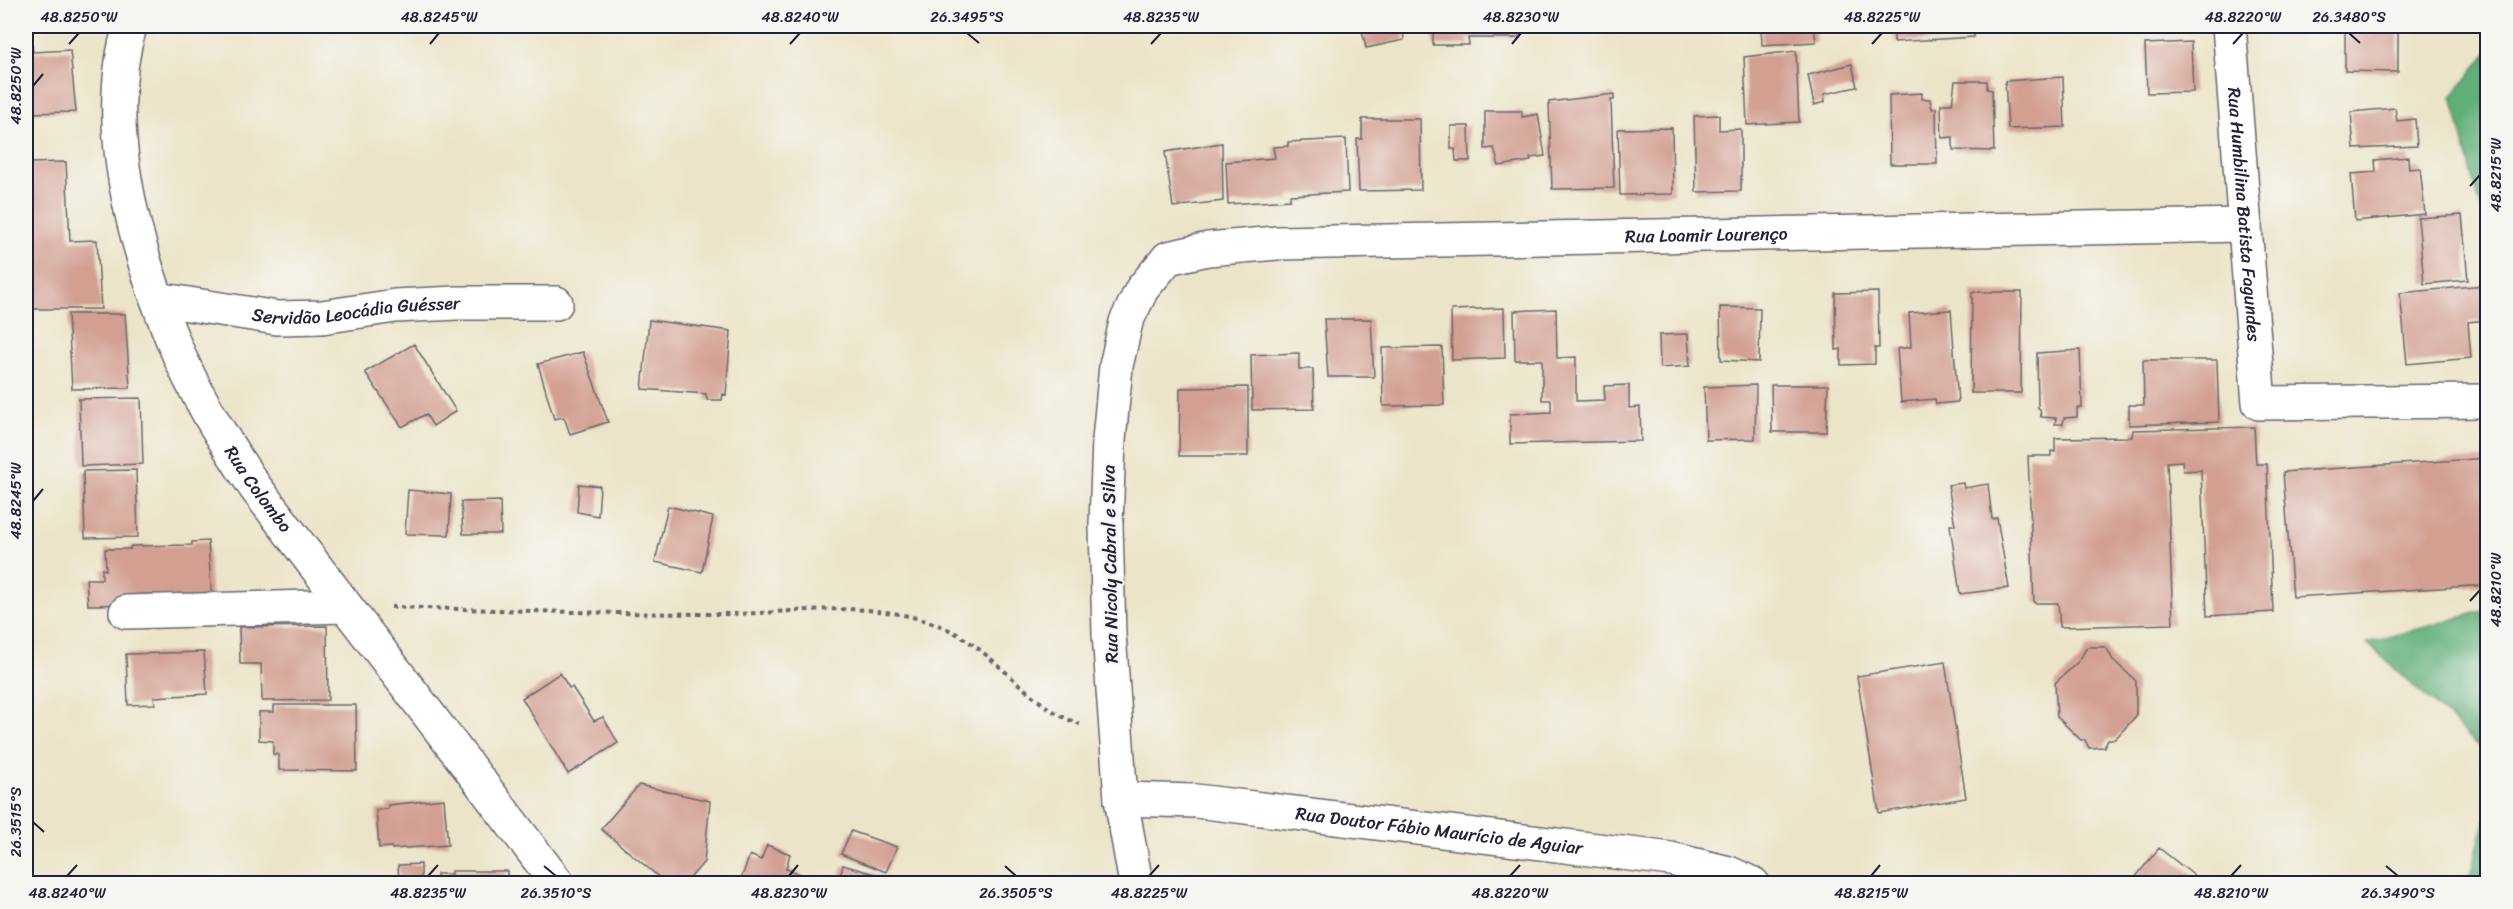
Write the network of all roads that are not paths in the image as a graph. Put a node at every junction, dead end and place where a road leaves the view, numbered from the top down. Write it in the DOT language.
graph roads {
  1 [pos="130,26"];
  2 [pos="2229,26"];
  3 [pos="2245,225"];
  4 [pos="1168,258"];
  5 [pos="158,299"];
  6 [pos="556,303"];
  7 [pos="2487,401"];
  8 [pos="345,606"];
  9 [pos="126,612"];
  10 [pos="1121,799"];
  11 [pos="558,884"];
  12 [pos="1136,884"];
  13 [pos="1753,884"];
  1 -- 5 [label="street, Rua Colombo"];
  2 -- 3 [label="street, Rua Humbilina Batista Fagundes"];
  3 -- 4 [label="street, Rua Loamir Lourenço"];
  3 -- 7 [label="street, Rua Humbilina Batista Fagundes"];
  4 -- 10 [label="street, Rua Nicoly Cabral e Silva"];
  5 -- 6 [label="street, Servidão Leocádia Guésser"];
  5 -- 8 [label="street, Rua Colombo"];
  8 -- 9 [label="street"];
  8 -- 11 [label="street, Rua Colombo"];
  10 -- 12 [label="street, Rua Nicoly Cabral e Silva"];
  10 -- 13 [label="street, Rua Doutor Fábio Maurício de Aguiar"];
}
